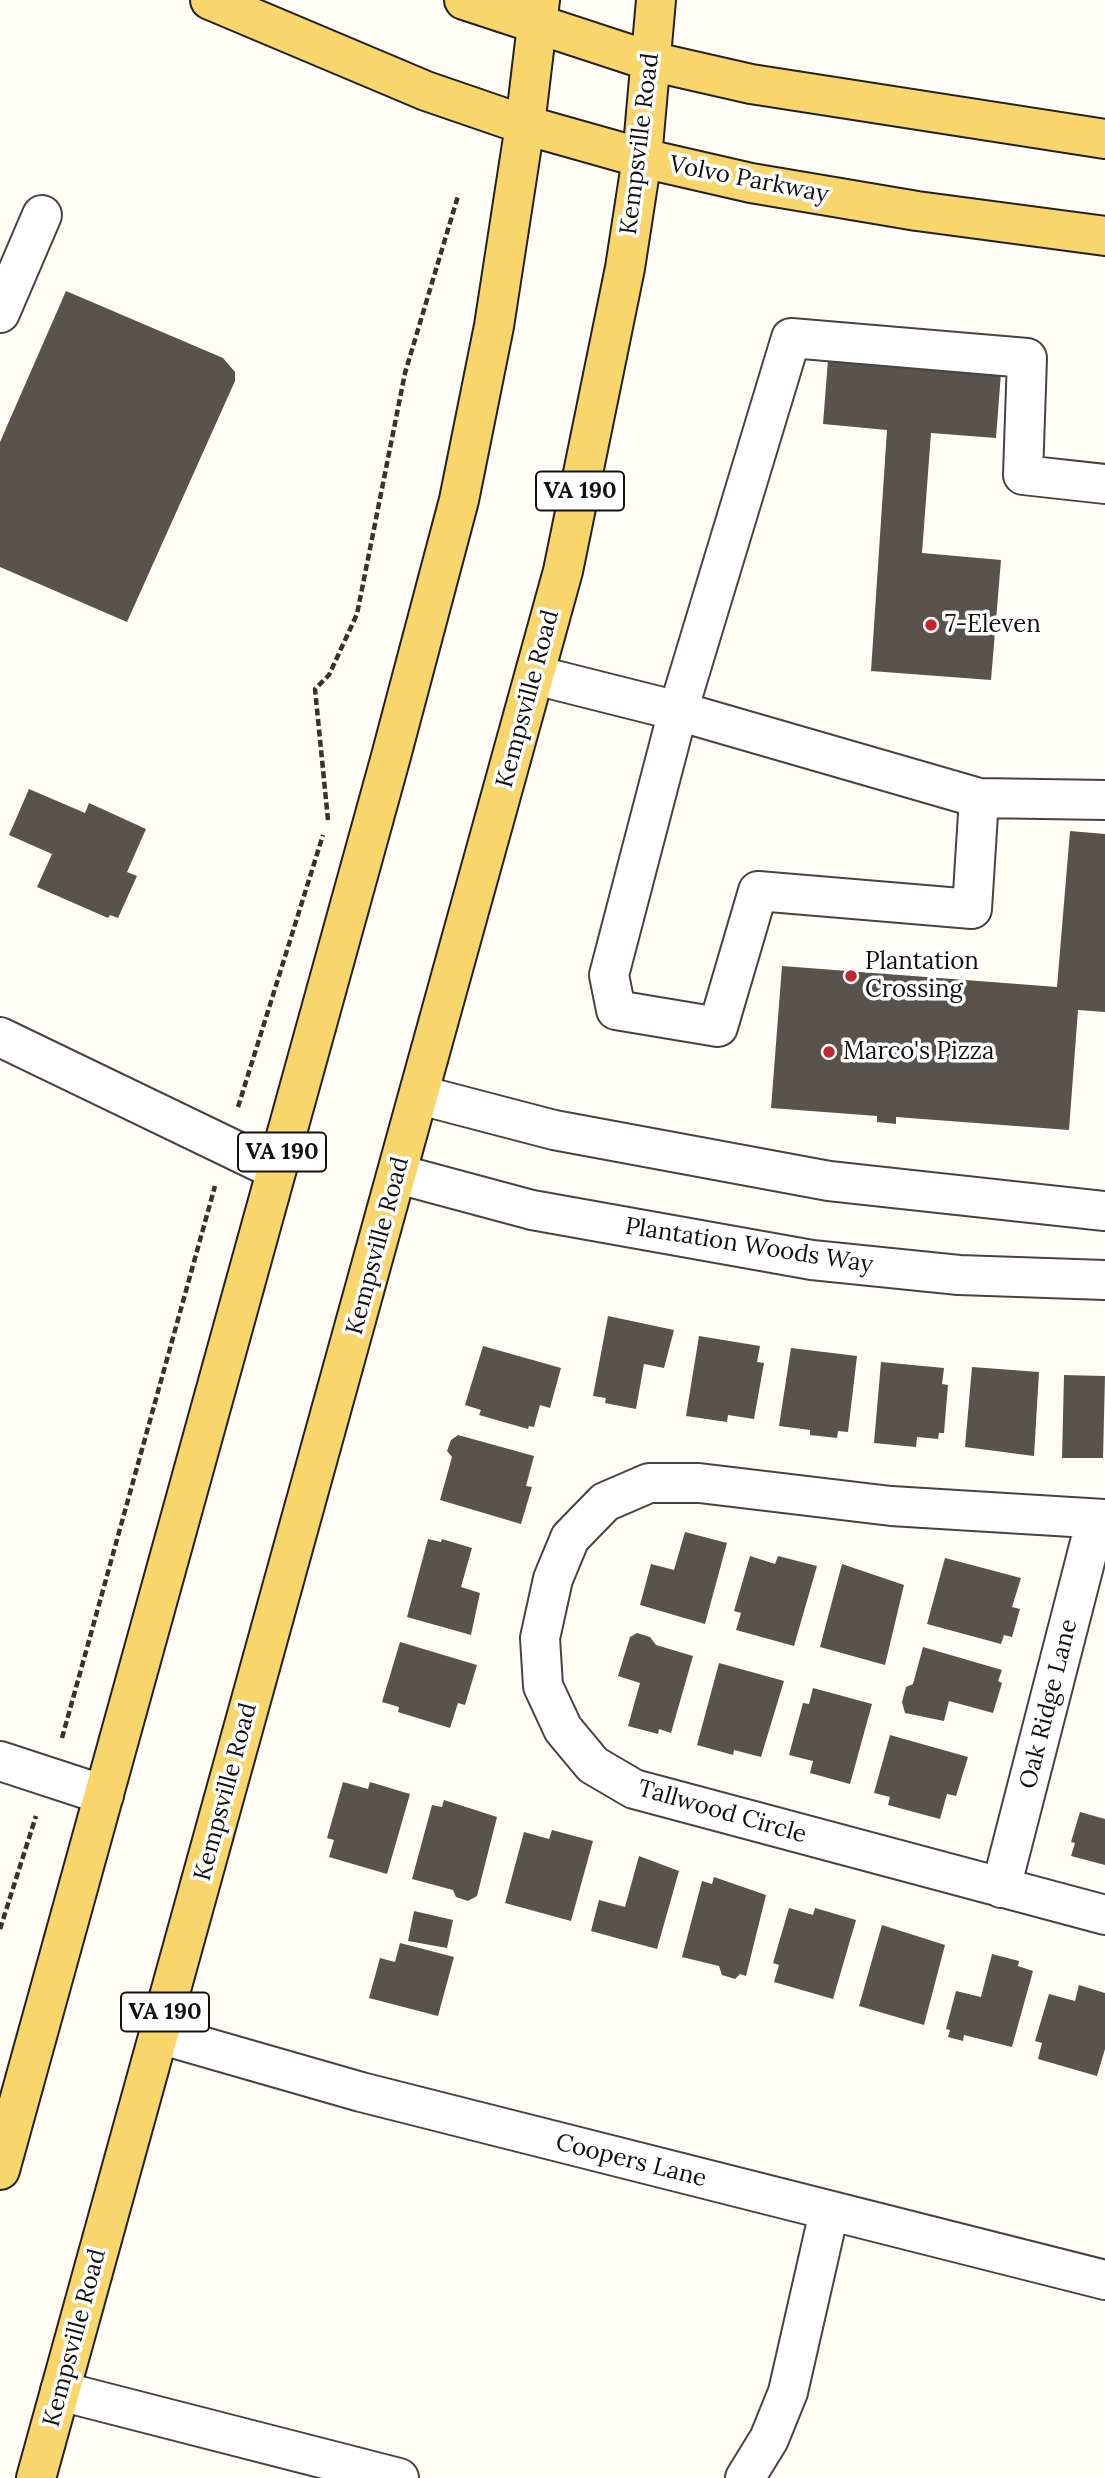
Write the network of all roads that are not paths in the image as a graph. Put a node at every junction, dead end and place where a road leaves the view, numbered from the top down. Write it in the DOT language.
graph roads {
  1 [pos="210,0"];
  2 [pos="464,0"];
  3 [pos="656,0"];
  4 [pos="539,13"];
  5 [pos="650,61"];
  6 [pos="525,125"];
  7 [pos="1105,139"];
  8 [pos="642,158"];
  9 [pos="41,215"];
  10 [pos="1105,236"];
  11 [pos="0,313"];
  12 [pos="1105,484"];
  13 [pos="536,675"];
  14 [pos="678,711"];
  15 [pos="979,798"];
  16 [pos="1105,800"];
  17 [pos="0,1037"];
  18 [pos="420,1095"];
  19 [pos="276,1170"];
  20 [pos="398,1174"];
  21 [pos="1105,1211"];
  22 [pos="1105,1280"];
  23 [pos="1100,1519"];
  24 [pos="0,1761"];
  25 [pos="104,1795"];
  26 [pos="1001,1888"];
  27 [pos="1105,1915"];
  28 [pos="159,2034"];
  29 [pos="0,2170"];
  30 [pos="829,2212"];
  31 [pos="1105,2280"];
  32 [pos="60,2391"];
  33 [pos="36,2478"];
  34 [pos="399,2478"];
  35 [pos="745,2478"];
  1 -- 6 [label="main road, Volvo Parkway"];
  2 -- 4 [label="main road"];
  3 -- 5 [label="main road, Kempsville Road / VA 190"];
  4 -- 5 [label="main road"];
  4 -- 6 [label="main road, VA 190"];
  5 -- 7 [label="main road"];
  5 -- 8 [label="main road, Kempsville Road / VA 190"];
  6 -- 8 [label="main road, Volvo Parkway"];
  6 -- 19 [label="main road, VA 190"];
  8 -- 10 [label="main road, Volvo Parkway"];
  8 -- 13 [label="main road, Kempsville Road / VA 190"];
  9 -- 11 [label="street"];
  12 -- 14 [label="street"];
  13 -- 14 [label="street"];
  13 -- 18 [label="main road, Kempsville Road / VA 190"];
  14 -- 15 [label="street"];
  14 -- 15 [label="street"];
  15 -- 16 [label="street"];
  17 -- 19 [label="street"];
  18 -- 20 [label="main road, Kempsville Road / VA 190"];
  18 -- 21 [label="street"];
  19 -- 25 [label="main road, VA 190"];
  20 -- 22 [label="street, Plantation Woods Way"];
  20 -- 28 [label="main road, Kempsville Road / VA 190"];
  23 -- 26 [label="street, Oak Ridge Lane"];
  23 -- 26 [label="street, Tallwood Circle"];
  24 -- 25 [label="street"];
  25 -- 29 [label="main road, VA 190"];
  26 -- 27 [label="street, Tallwood Circle"];
  28 -- 30 [label="street, Coopers Lane"];
  28 -- 32 [label="main road, Kempsville Road / VA 190"];
  30 -- 31 [label="street, Coopers Lane"];
  30 -- 35 [label="street"];
  32 -- 33 [label="main road, Kempsville Road / VA 190"];
  32 -- 34 [label="street"];
}
